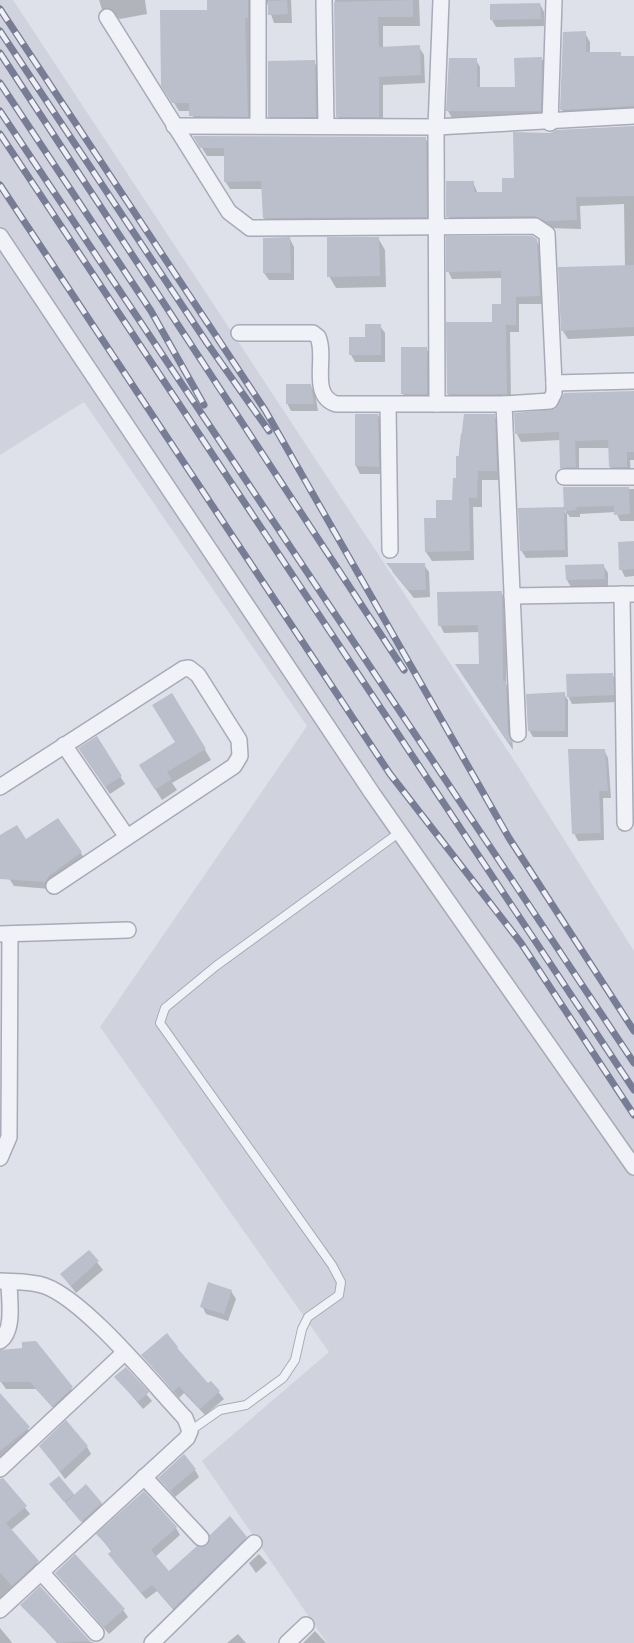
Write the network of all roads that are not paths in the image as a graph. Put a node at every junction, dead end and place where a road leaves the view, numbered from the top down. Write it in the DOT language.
graph roads {
  1 [pos="258,0"];
  2 [pos="324,0"];
  3 [pos="441,0"];
  4 [pos="554,0"];
  5 [pos="107,17"];
  6 [pos="634,116"];
  7 [pos="550,123"];
  8 [pos="326,125"];
  9 [pos="174,126"];
  10 [pos="258,126"];
  11 [pos="436,127"];
  12 [pos="438,227"];
  13 [pos="0,236"];
  14 [pos="239,333"];
  15 [pos="634,381"];
  16 [pos="554,383"];
  17 [pos="437,404"];
  18 [pos="504,404"];
  19 [pos="388,405"];
  20 [pos="564,477"];
  21 [pos="634,477"];
  22 [pos="390,550"];
  23 [pos="628,594"];
  24 [pos="512,596"];
  25 [pos="518,734"];
  26 [pos="64,745"];
  27 [pos="0,787"];
  28 [pos="626,823"];
  29 [pos="400,832"];
  30 [pos="127,837"];
  31 [pos="54,886"];
  32 [pos="128,930"];
  33 [pos="5,934"];
  34 [pos="0,1158"];
  35 [pos="634,1167"];
  36 [pos="5,1281"];
  37 [pos="0,1341"];
  38 [pos="124,1353"];
  39 [pos="190,1431"];
  40 [pos="0,1469"];
  41 [pos="144,1477"];
  42 [pos="201,1538"];
  43 [pos="254,1543"];
  44 [pos="41,1572"];
  45 [pos="0,1610"];
  46 [pos="306,1625"];
  47 [pos="96,1633"];
  48 [pos="152,1643"];
  49 [pos="287,1643"];
  1 -- 10 [label="street"];
  2 -- 8 [label="street"];
  3 -- 11 [label="street"];
  4 -- 7 [label="street"];
  5 -- 9 [label="street"];
  6 -- 7 [label="street"];
  7 -- 11 [label="street"];
  8 -- 10 [label="street"];
  8 -- 11 [label="street"];
  9 -- 10 [label="street"];
  9 -- 12 [label="street"];
  11 -- 12 [label="street"];
  12 -- 16 [label="street"];
  12 -- 17 [label="street"];
  13 -- 29 [label="street"];
  14 -- 19 [label="street"];
  15 -- 16 [label="street"];
  16 -- 18 [label="street"];
  17 -- 18 [label="street"];
  17 -- 19 [label="street"];
  18 -- 24 [label="street"];
  19 -- 22 [label="street"];
  20 -- 21 [label="street"];
  23 -- 24 [label="street"];
  23 -- 28 [label="street"];
  24 -- 25 [label="street"];
  26 -- 27 [label="street"];
  26 -- 30 [label="street"];
  26 -- 30 [label="street"];
  29 -- 35 [label="street"];
  29 -- 39 [label="lane"];
  30 -- 31 [label="street"];
  32 -- 33 [label="street"];
  33 -- 34 [label="street"];
  36 -- 37 [label="street"];
  36 -- 38 [label="street"];
  38 -- 39 [label="street"];
  38 -- 40 [label="street"];
  39 -- 41 [label="street"];
  41 -- 42 [label="street"];
  41 -- 44 [label="street"];
  43 -- 48 [label="street"];
  44 -- 45 [label="street"];
  44 -- 47 [label="street"];
  46 -- 49 [label="street"];
}
